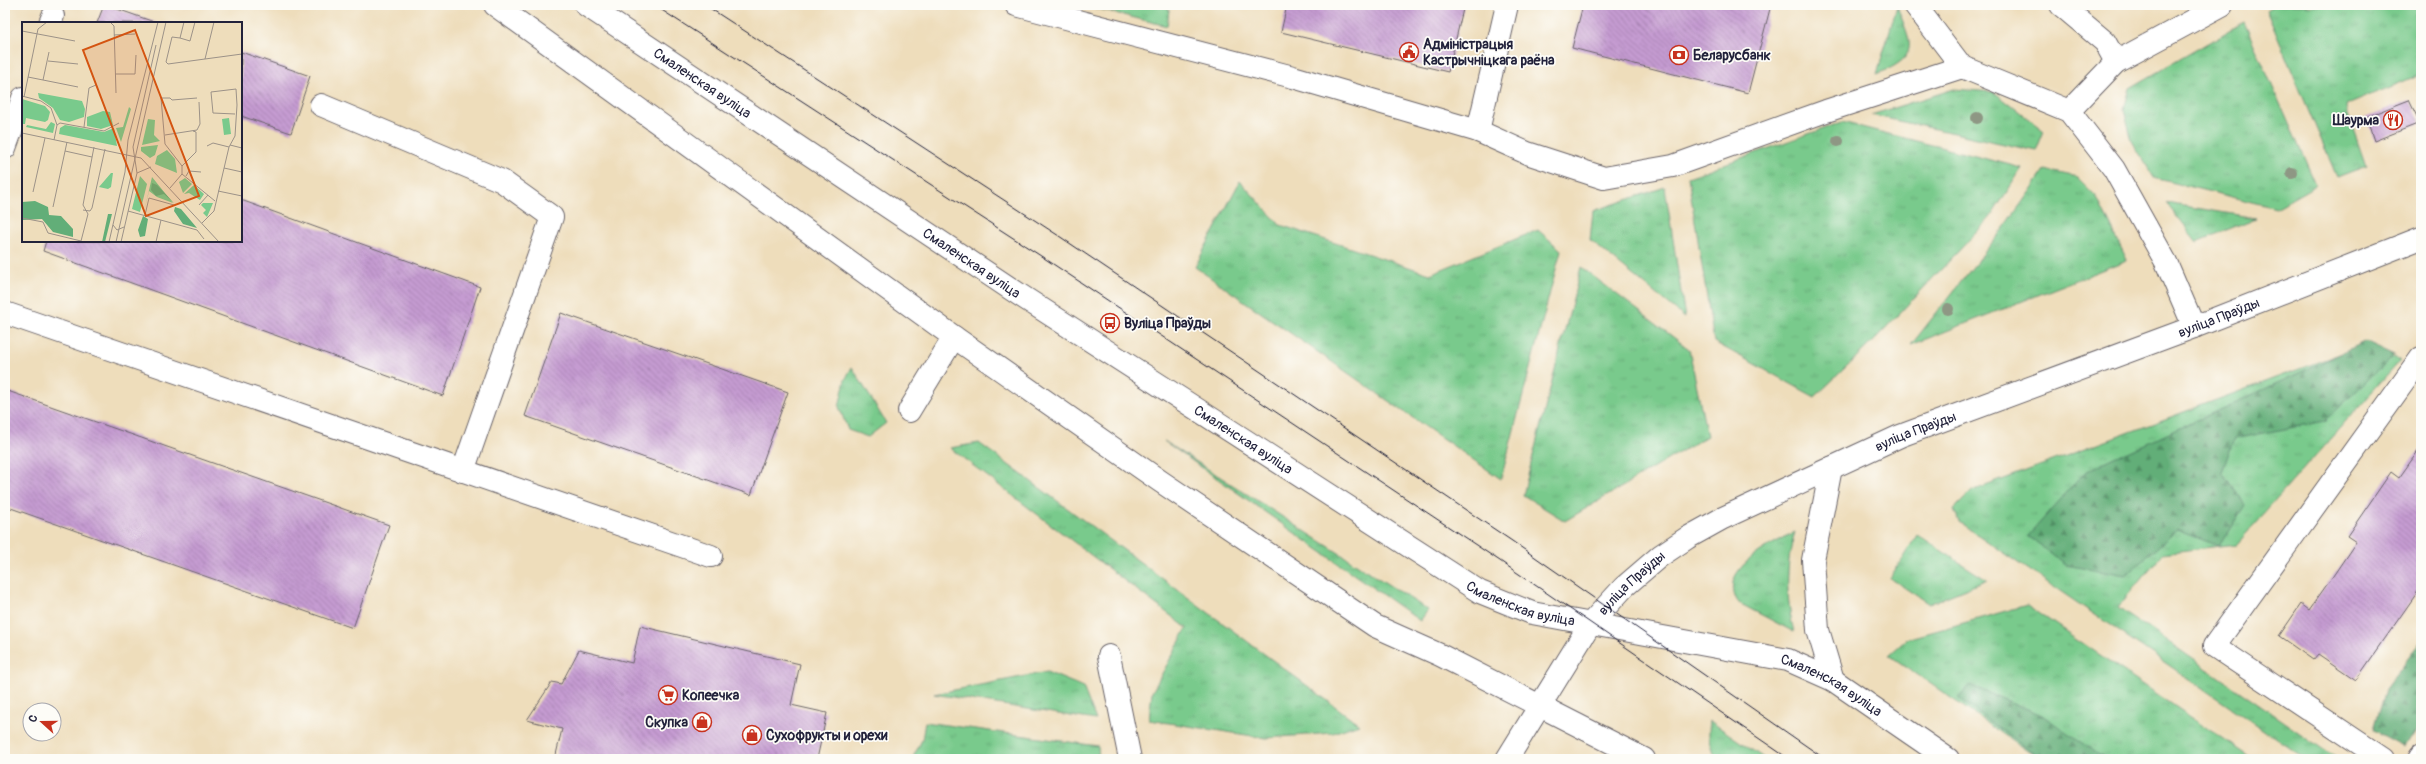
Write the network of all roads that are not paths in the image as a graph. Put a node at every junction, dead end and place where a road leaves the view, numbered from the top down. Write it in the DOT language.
graph roads {
  1 [pos="495,5"];
  2 [pos="586,5"];
  3 [pos="1016,5"];
  4 [pos="1507,5"];
  5 [pos="1915,5"];
  6 [pos="2061,5"];
  7 [pos="2222,5"];
  8 [pos="2116,62"];
  9 [pos="1962,67"];
  10 [pos="22,101"];
  11 [pos="321,105"];
  12 [pos="2069,110"];
  13 [pos="1478,131"];
  14 [pos="5,148"];
  15 [pos="2421,238"];
  16 [pos="5,313"];
  17 [pos="2194,327"];
  18 [pos="954,337"];
  19 [pos="2421,358"];
  20 [pos="909,411"];
  21 [pos="1831,468"];
  22 [pos="463,471"];
  23 [pos="711,556"];
  24 [pos="1591,623"];
  25 [pos="1109,656"];
  26 [pos="1833,680"];
  27 [pos="1539,707"];
  28 [pos="2421,756"];
  29 [pos="1130,759"];
  30 [pos="1507,759"];
  31 [pos="1644,759"];
  32 [pos="1948,759"];
  33 [pos="2383,759"];
  34 [pos="2419,759"];
  1 -- 18 [label="main road"];
  2 -- 24 [label="main road, Смаленская вуліца"];
  3 -- 13 [label="main road"];
  4 -- 13 [label="main road"];
  5 -- 9 [label="main road"];
  6 -- 8 [label="main road"];
  7 -- 8 [label="main road"];
  8 -- 12 [label="main road"];
  9 -- 12 [label="main road"];
  9 -- 13 [label="main road"];
  10 -- 14 [label="main road"];
  11 -- 22 [label="main road"];
  12 -- 17 [label="main road"];
  15 -- 17 [label="main road, вуліца Праўды"];
  16 -- 22 [label="main road"];
  17 -- 21 [label="main road, вуліца Праўды"];
  18 -- 20 [label="main road"];
  18 -- 27 [label="main road"];
  19 -- 33 [label="main road"];
  21 -- 24 [label="main road, вуліца Праўды"];
  21 -- 26 [label="main road"];
  22 -- 23 [label="main road"];
  24 -- 26 [label="main road, Смаленская вуліца"];
  24 -- 27 [label="main road, вуліца Праўды"];
  25 -- 29 [label="main road"];
  26 -- 32 [label="main road, Смаленская вуліца"];
  27 -- 30 [label="main road, вуліца Праўды"];
  27 -- 31 [label="main road"];
  28 -- 34 [label="main road"];
}
